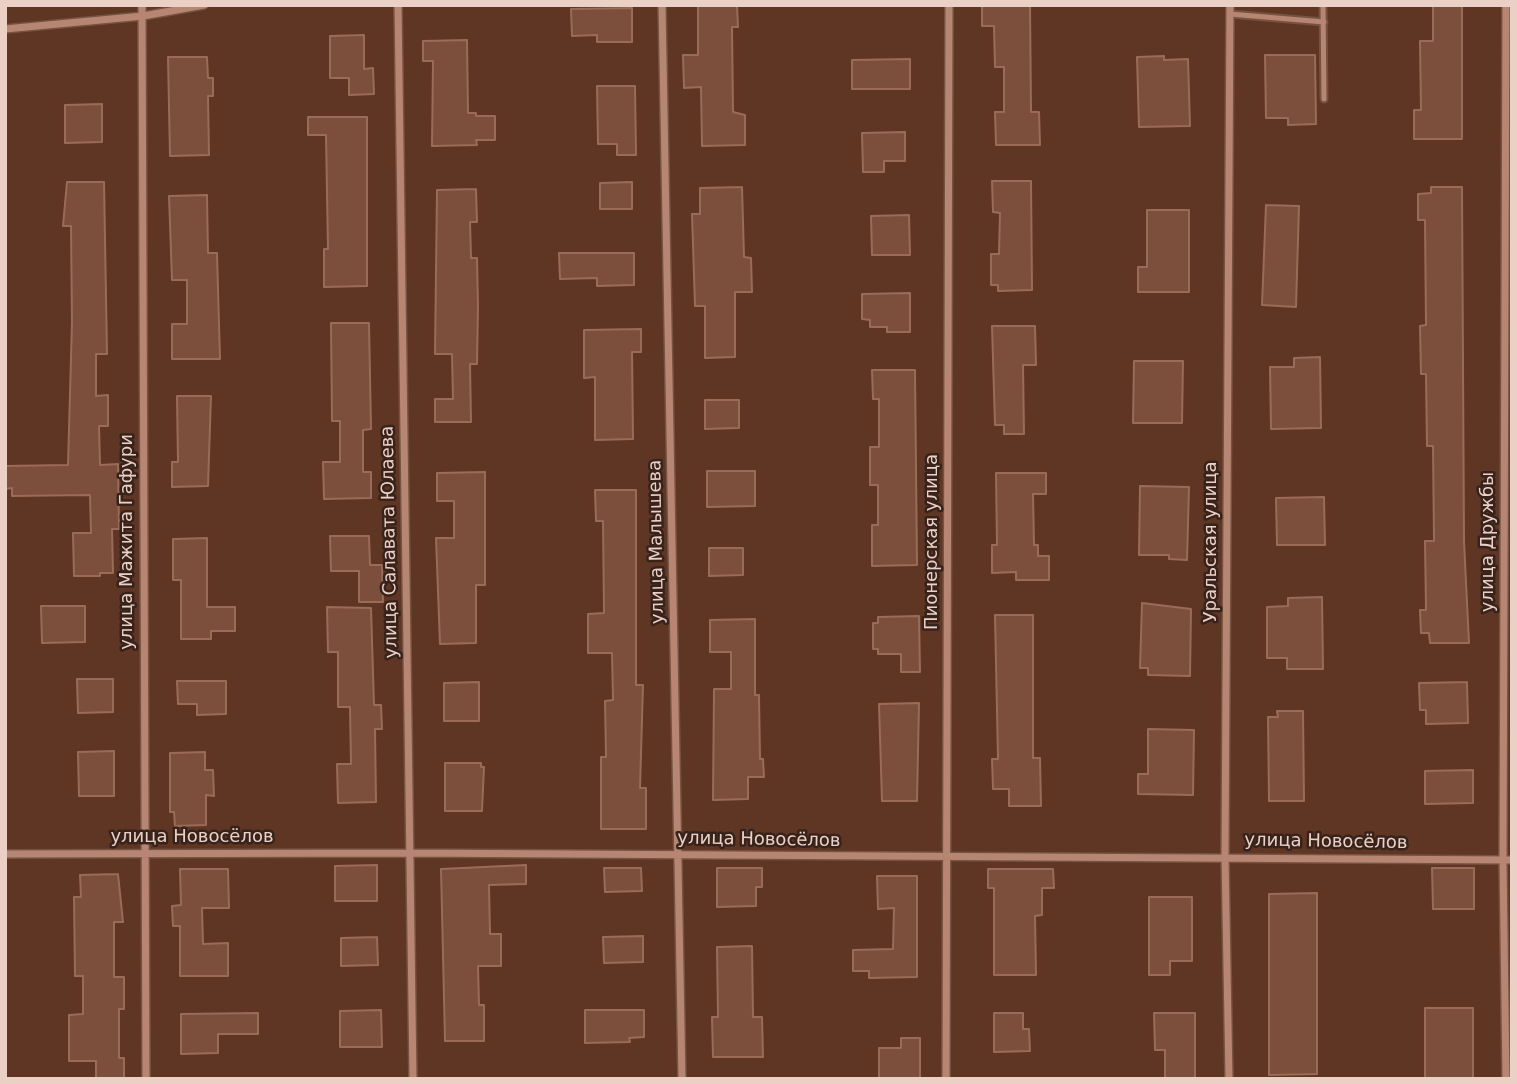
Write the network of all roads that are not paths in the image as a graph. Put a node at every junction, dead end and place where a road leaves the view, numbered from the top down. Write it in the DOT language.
graph roads {
  1 [pos="142,5"];
  2 [pos="204,5"];
  3 [pos="398,5"];
  4 [pos="662,5"];
  5 [pos="949,5"];
  6 [pos="1230,5"];
  7 [pos="1323,5"];
  8 [pos="1506,5"];
  9 [pos="1230,14"];
  10 [pos="143,16"];
  11 [pos="1324,22"];
  12 [pos="5,29"];
  13 [pos="1324,99"];
  14 [pos="144,852"];
  15 [pos="410,853"];
  16 [pos="5,854"];
  17 [pos="678,855"];
  18 [pos="1225,856"];
  19 [pos="946,858"];
  20 [pos="1503,860"];
  21 [pos="1512,860"];
  22 [pos="146,1079"];
  23 [pos="413,1079"];
  24 [pos="681,1079"];
  25 [pos="946,1079"];
  26 [pos="1229,1079"];
  27 [pos="1506,1079"];
  1 -- 10 [label="street, улица Мажита Гафури"];
  2 -- 10 [label="street"];
  3 -- 15 [label="street, улица Салавата Юлаева"];
  4 -- 17 [label="street, улица Малышева"];
  5 -- 19 [label="street, Пионерская улица"];
  6 -- 9 [label="street, Уральская улица"];
  7 -- 11 [label="lane"];
  8 -- 20 [label="street, улица Дружбы"];
  9 -- 11 [label="lane"];
  9 -- 18 [label="street, Уральская улица"];
  10 -- 12 [label="street"];
  10 -- 14 [label="street, улица Мажита Гафури"];
  11 -- 13 [label="lane"];
  14 -- 15 [label="street, улица Новосёлов"];
  14 -- 16 [label="street, улица Новосёлов"];
  14 -- 22 [label="street, улица Мажита Гафури"];
  15 -- 17 [label="street, улица Новосёлов"];
  15 -- 23 [label="street, улица Салавата Юлаева"];
  17 -- 19 [label="street, улица Новосёлов"];
  17 -- 24 [label="street, улица Малышева"];
  18 -- 19 [label="street, улица Новосёлов"];
  18 -- 20 [label="street, улица Новосёлов"];
  18 -- 26 [label="street, Уральская улица"];
  19 -- 25 [label="street, Пионерская улица"];
  20 -- 21 [label="street, улица Новосёлов"];
  20 -- 27 [label="street, улица Дружбы"];
}
